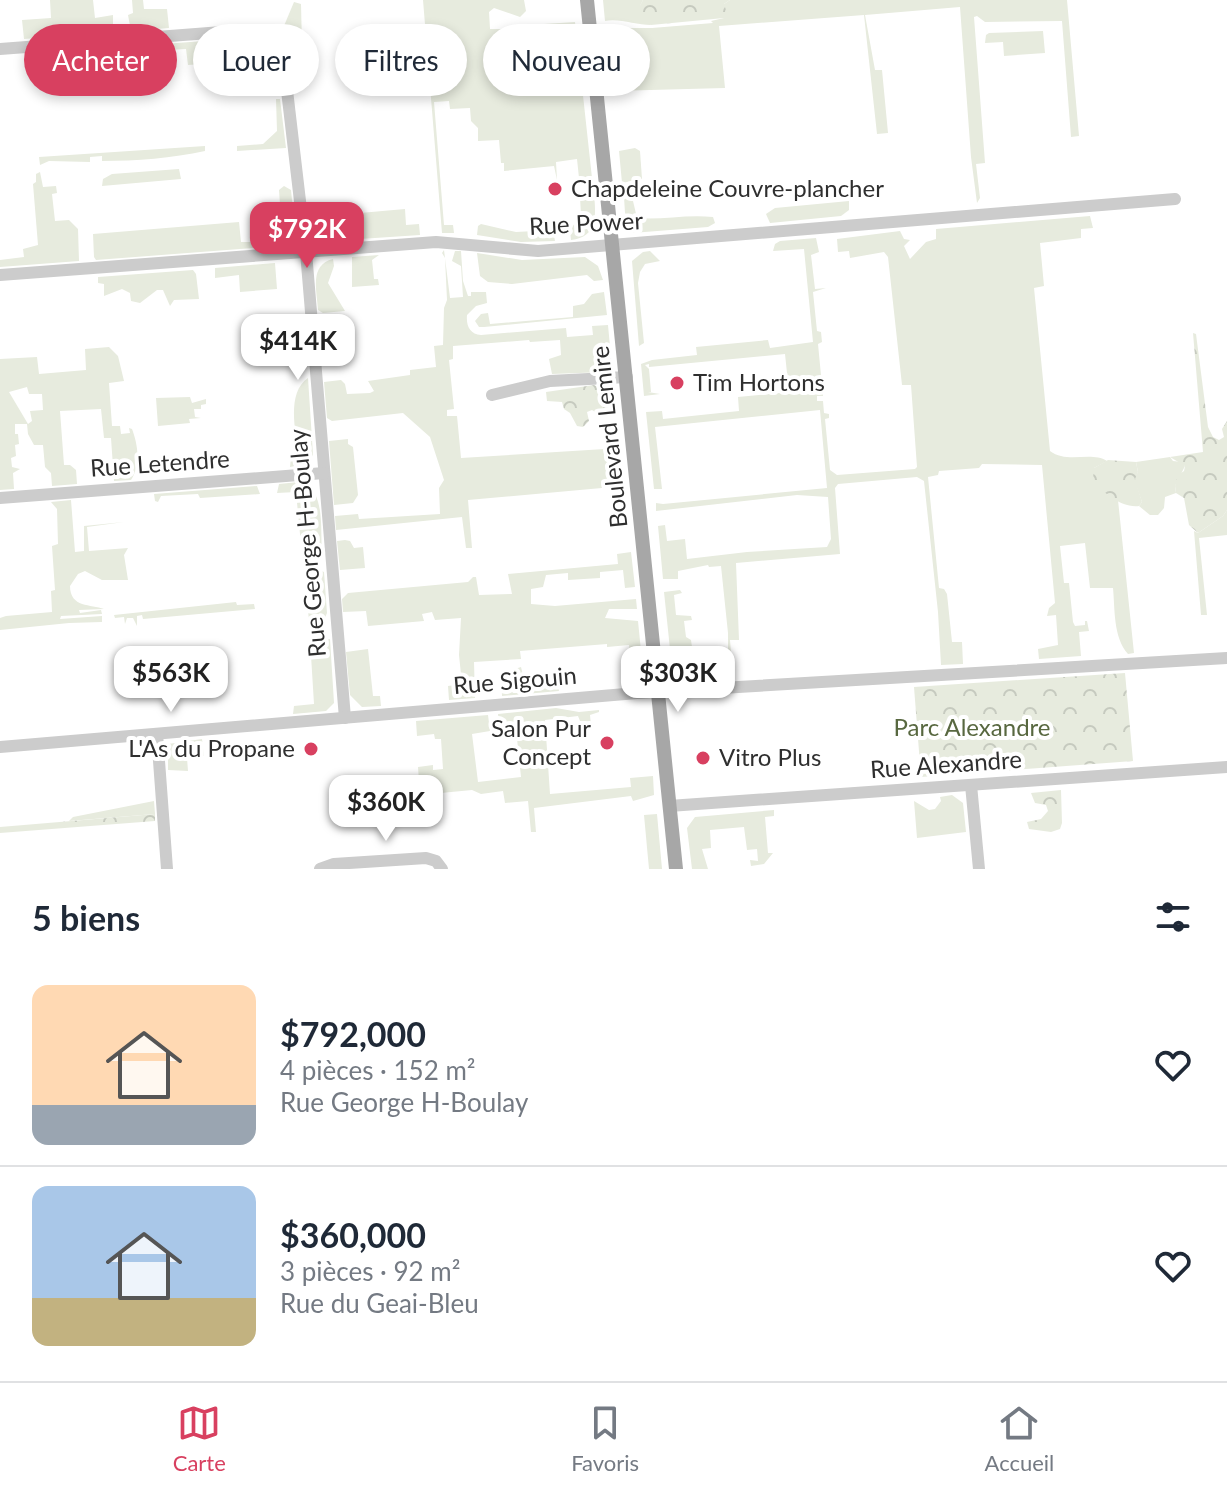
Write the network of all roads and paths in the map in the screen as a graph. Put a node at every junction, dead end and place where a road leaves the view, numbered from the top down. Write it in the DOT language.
graph roads {
  1 [pos="587,0"];
  2 [pos="0,49"];
  3 [pos="1175,199"];
  4 [pos="612,246"];
  5 [pos="306,252"];
  6 [pos="0,275"];
  7 [pos="627,377"];
  8 [pos="492,395"];
  9 [pos="324,473"];
  10 [pos="0,498"];
  11 [pos="1227,658"];
  12 [pos="657,692"];
  13 [pos="345,718"];
  14 [pos="157,734"];
  15 [pos="0,747"];
  16 [pos="1227,767"];
  17 [pos="971,785"];
  18 [pos="669,806"];
  19 [pos="167,869"];
  20 [pos="320,869"];
  21 [pos="442,869"];
  22 [pos="676,869"];
  23 [pos="979,869"];
  1 -- 4 [label="main road, Boulevard Lemire"];
  2 -- 5 [label="street, Rue George H-Boulay"];
  3 -- 4 [label="street, Rue Power"];
  4 -- 5 [label="street, Rue Power"];
  4 -- 7 [label="main road, Boulevard Lemire"];
  5 -- 6 [label="street, Rue Power"];
  5 -- 9 [label="street, Rue George H-Boulay"];
  7 -- 8 [label="street"];
  7 -- 12 [label="main road, Boulevard Lemire"];
  9 -- 10 [label="street, Rue Letendre"];
  9 -- 13 [label="street, Rue George H-Boulay"];
  11 -- 12 [label="street, Rue Sigouin"];
  12 -- 13 [label="street, Rue Sigouin"];
  12 -- 18 [label="main road, Boulevard Lemire"];
  13 -- 14 [label="street, Rue Sigouin"];
  14 -- 15 [label="street, Rue Sigouin"];
  14 -- 19 [label="street"];
  16 -- 17 [label="street, Rue Alexandre"];
  17 -- 18 [label="street, Rue Alexandre"];
  17 -- 23 [label="street"];
  18 -- 22 [label="main road, Boulevard Lemire"];
  20 -- 21 [label="street"];
}
